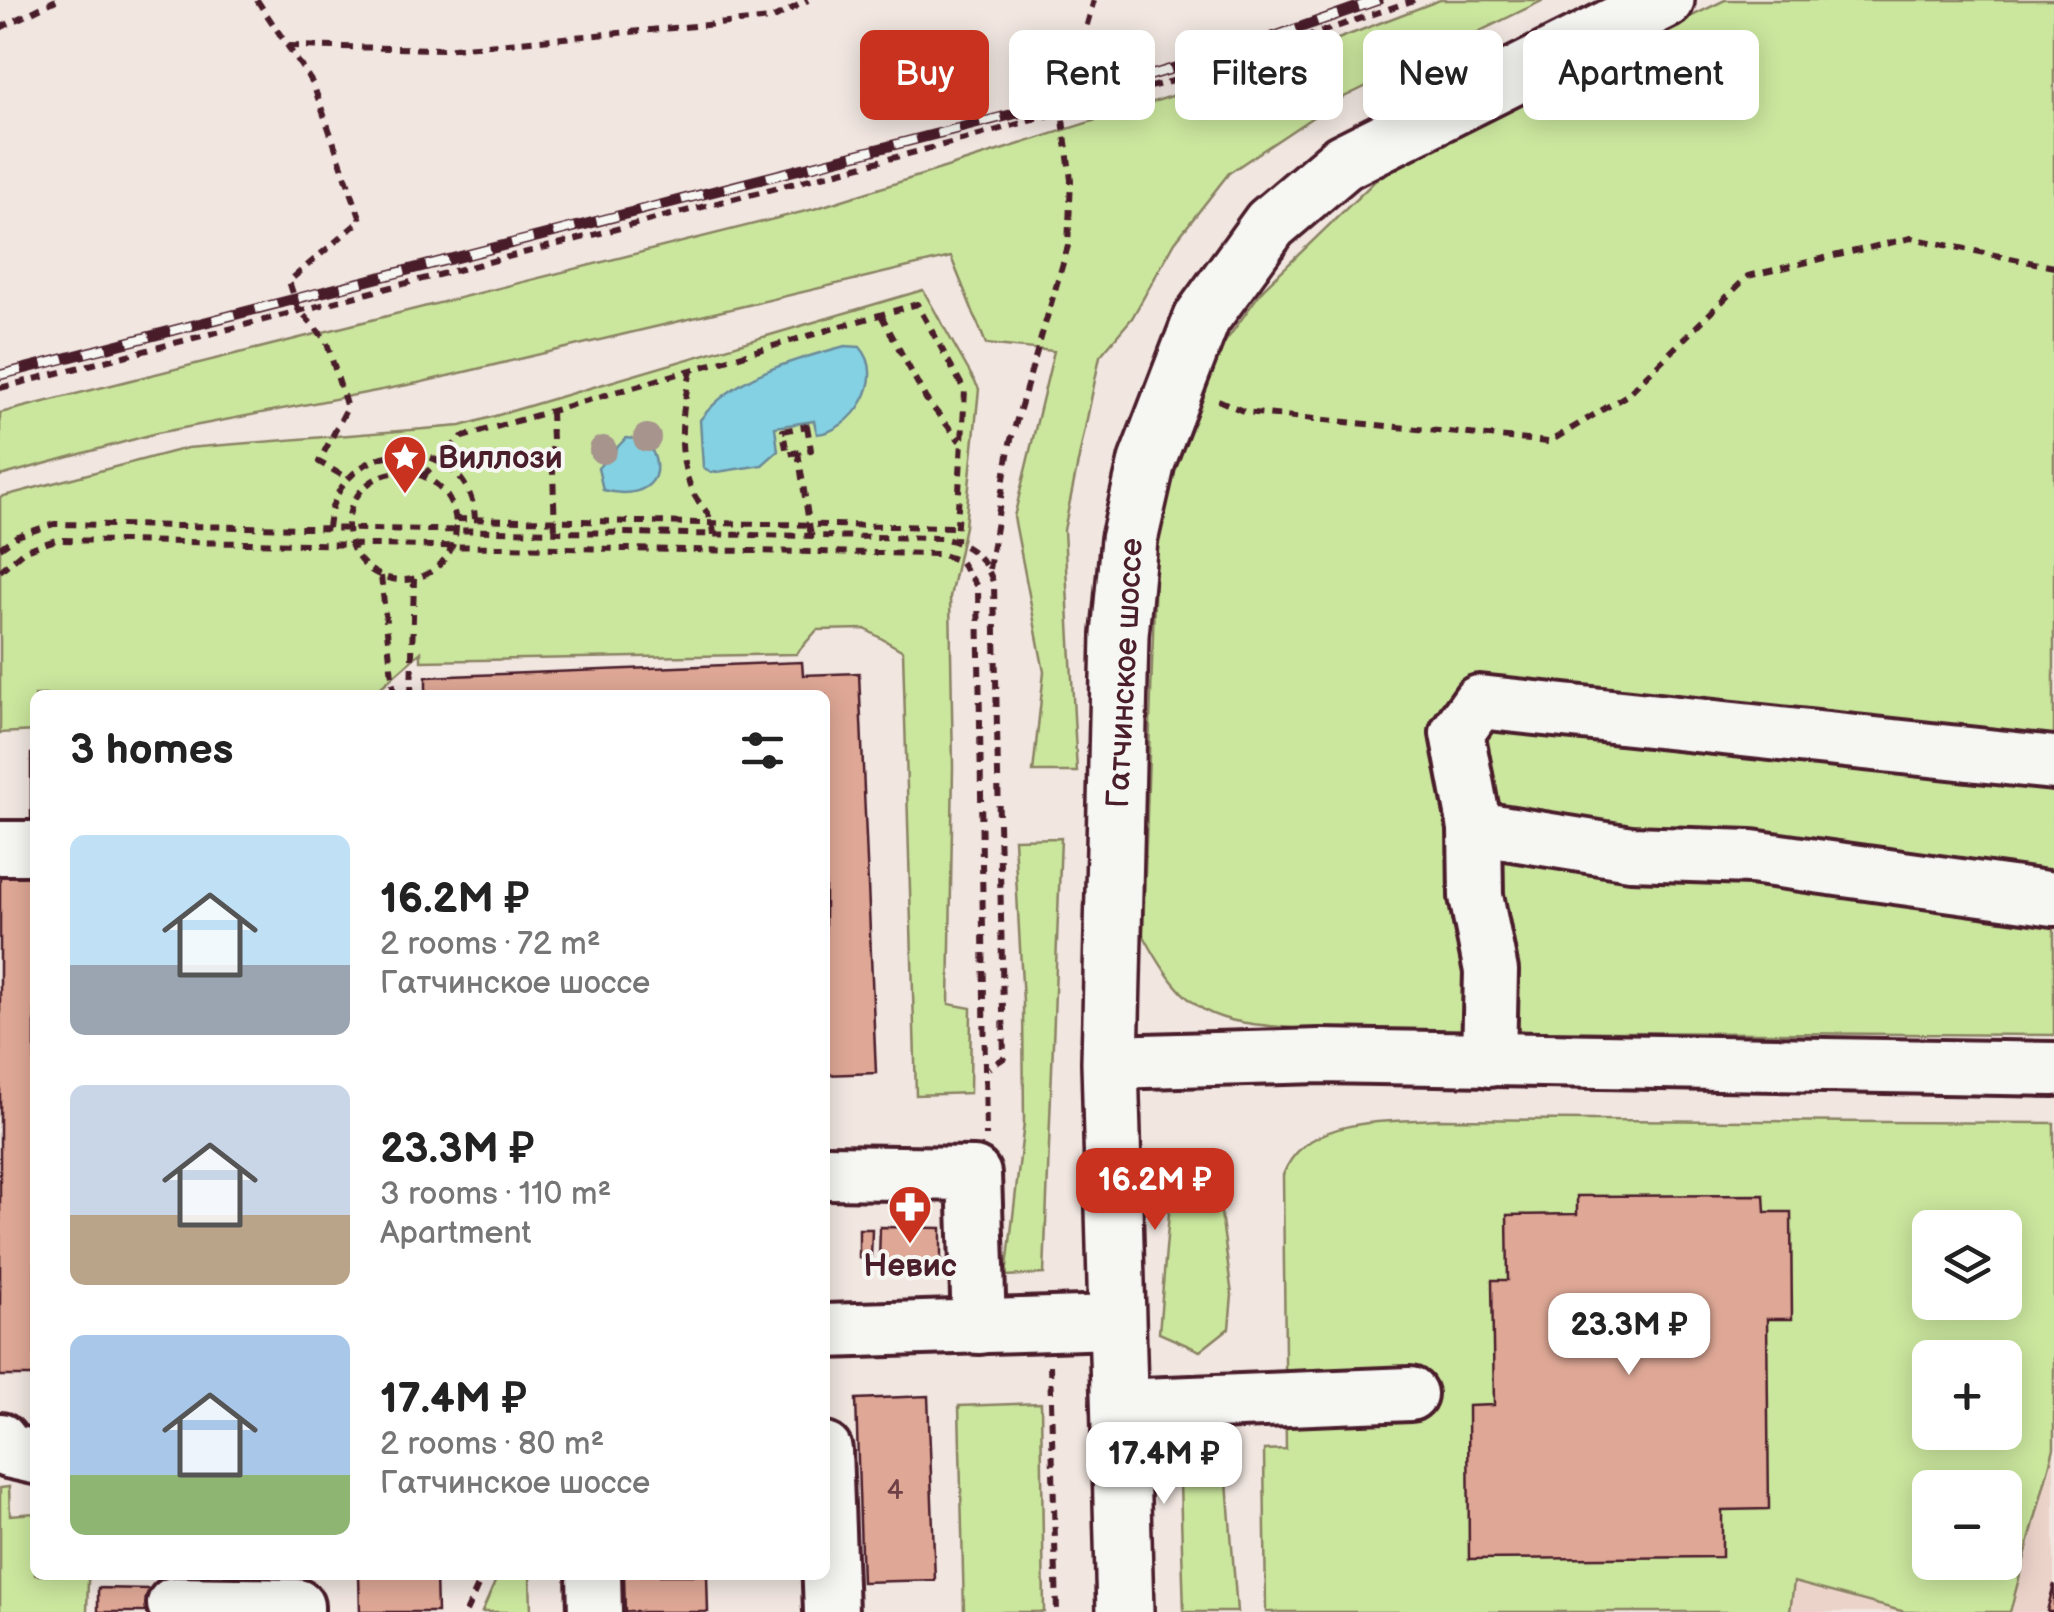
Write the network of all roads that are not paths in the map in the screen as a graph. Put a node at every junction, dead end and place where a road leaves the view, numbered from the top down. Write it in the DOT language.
graph roads {
  1 [pos="1666,0"];
  2 [pos="2054,762"];
  3 [pos="1475,828"];
  4 [pos="2054,899"];
  5 [pos="1489,1060"];
  6 [pos="1110,1062"];
  7 [pos="2054,1069"];
  8 [pos="830,1172"];
  9 [pos="1114,1322"];
  10 [pos="979,1326"];
  11 [pos="830,1331"];
  12 [pos="1410,1394"];
  13 [pos="1118,1406"];
  14 [pos="0,1440"];
  15 [pos="30,1456"];
  16 [pos="594,1580"];
  17 [pos="830,1580"];
  18 [pos="174,1604"];
  19 [pos="297,1612"];
  20 [pos="595,1612"];
  21 [pos="831,1612"];
  22 [pos="1126,1612"];
  1 -- 6 [label="main road, Гатчинское шоссе"];
  2 -- 3 [label="street"];
  3 -- 4 [label="street"];
  3 -- 5 [label="street"];
  5 -- 6 [label="street"];
  5 -- 7 [label="street"];
  6 -- 9 [label="main road, Гатчинское шоссе"];
  8 -- 10 [label="street"];
  9 -- 10 [label="street"];
  9 -- 13 [label="main road, Гатчинское шоссе"];
  10 -- 11 [label="street"];
  12 -- 13 [label="street"];
  13 -- 22 [label="main road, Гатчинское шоссе"];
  14 -- 15 [label="street"];
  16 -- 20 [label="street"];
  17 -- 21 [label="street"];
  18 -- 19 [label="street"];
}
